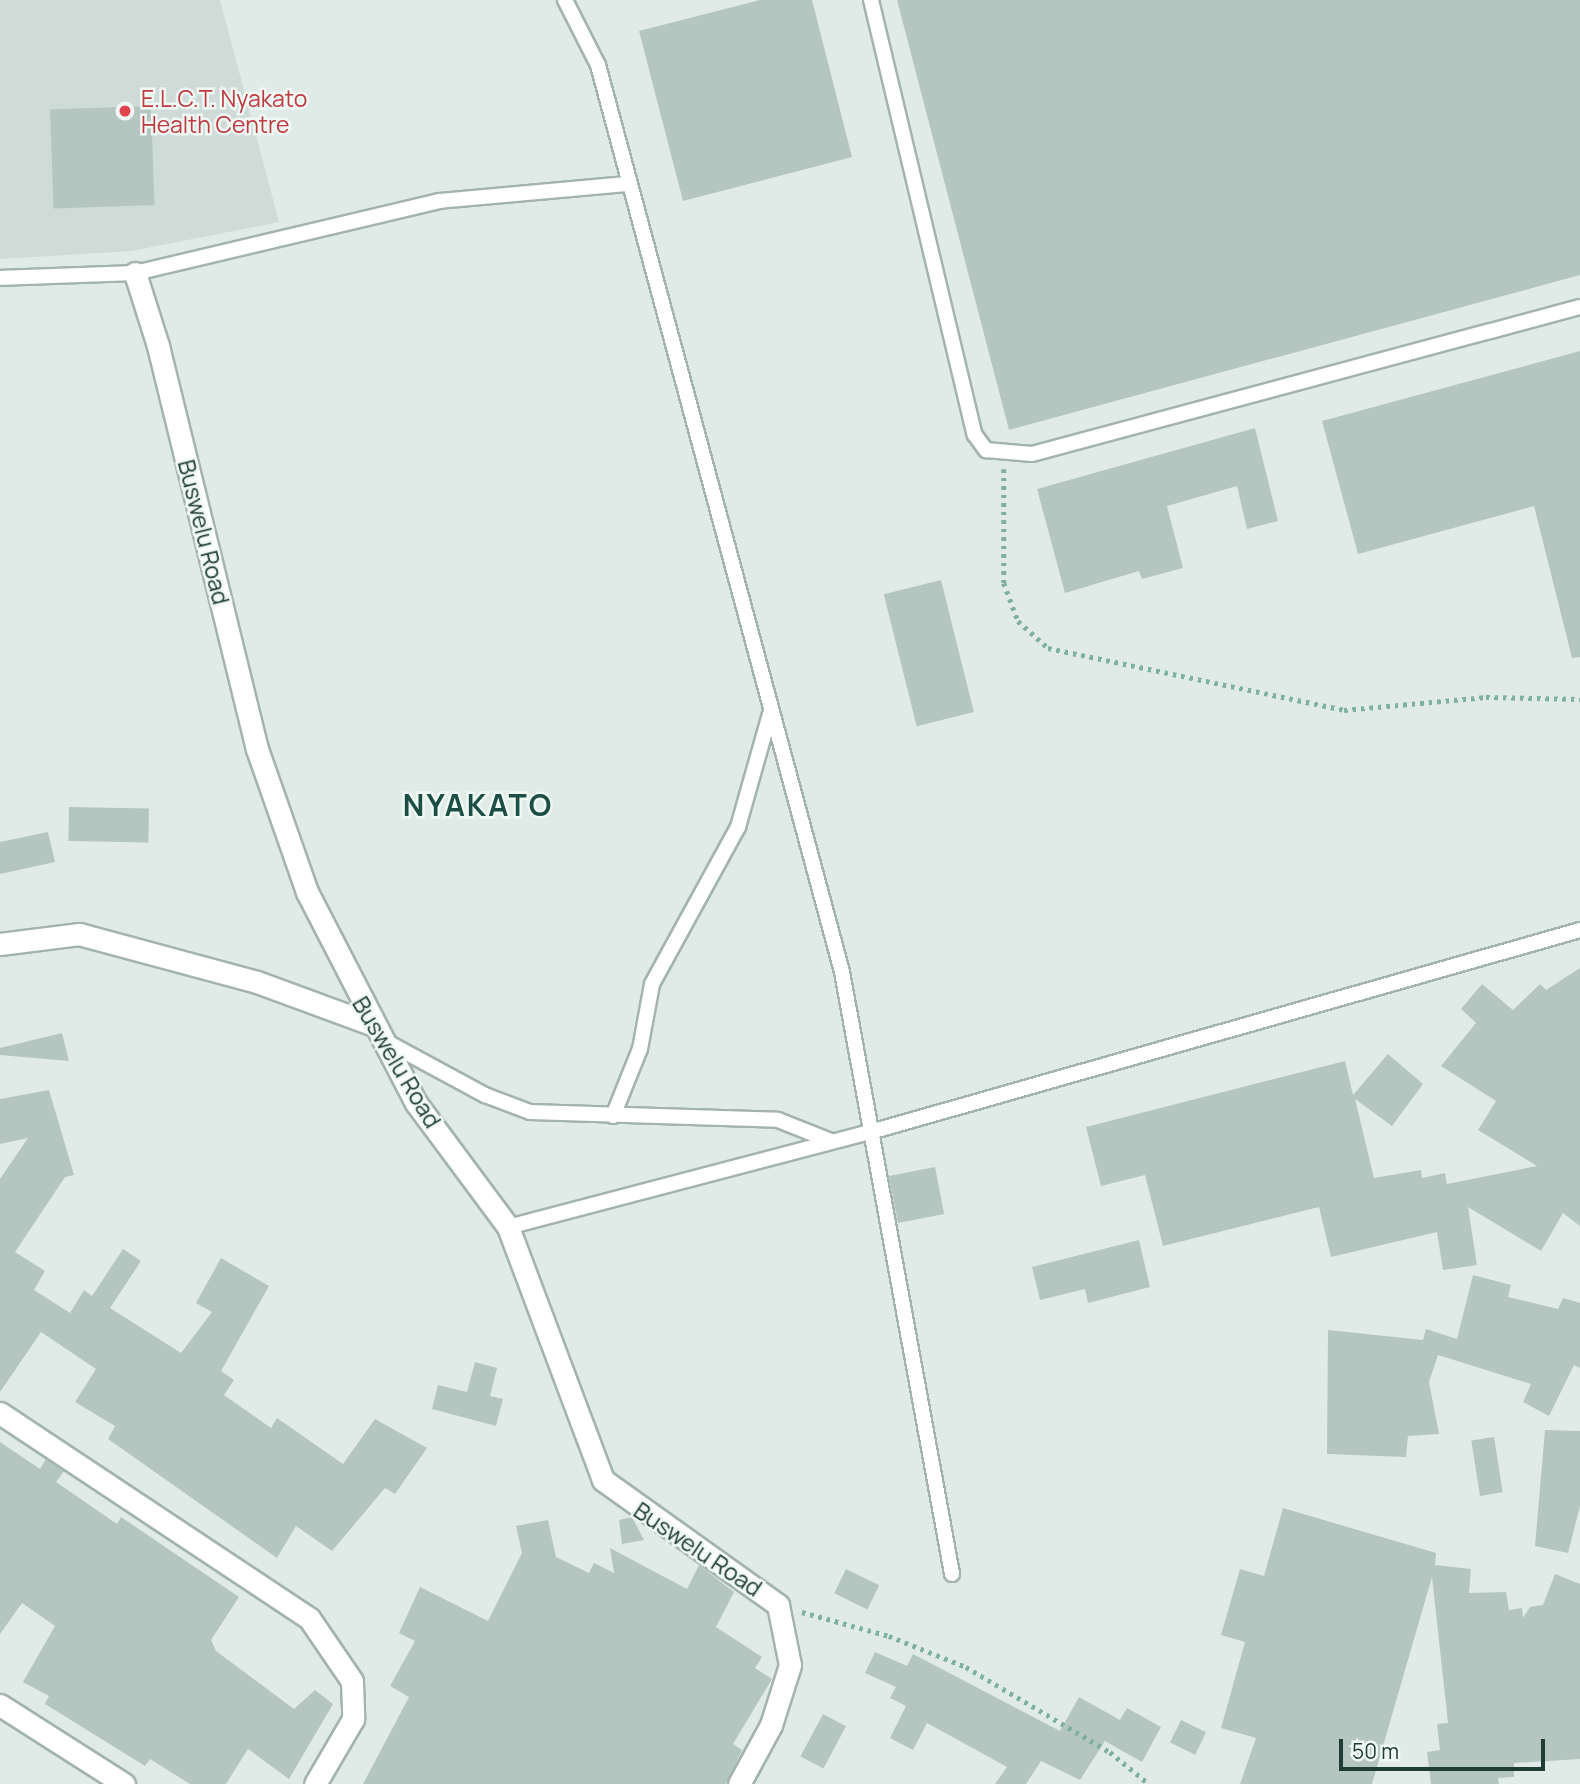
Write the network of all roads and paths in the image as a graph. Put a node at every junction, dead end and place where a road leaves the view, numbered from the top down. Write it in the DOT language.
graph roads {
  1 [pos="565,0"];
  2 [pos="871,0"];
  3 [pos="625,184"];
  4 [pos="135,273"];
  5 [pos="0,278"];
  6 [pos="1580,307"];
  7 [pos="1004,456"];
  8 [pos="1580,699"];
  9 [pos="771,710"];
  10 [pos="1580,930"];
  11 [pos="0,944"];
  12 [pos="374,1030"];
  13 [pos="613,1116"];
  14 [pos="867,1133"];
  15 [pos="831,1141"];
  16 [pos="508,1227"];
  17 [pos="0,1413"];
  18 [pos="952,1574"];
  19 [pos="778,1605"];
  20 [pos="0,1704"];
  21 [pos="124,1784"];
  22 [pos="315,1784"];
  23 [pos="739,1784"];
  24 [pos="1150,1784"];
  1 -- 3 [label="lane"];
  2 -- 7 [label="lane"];
  3 -- 4 [label="lane"];
  3 -- 9 [label="lane"];
  4 -- 5 [label="lane"];
  4 -- 12 [label="street, Buswelu Road"];
  6 -- 7 [label="lane"];
  7 -- 8 [label="path"];
  9 -- 13 [label="lane"];
  9 -- 14 [label="lane"];
  10 -- 14 [label="lane"];
  11 -- 12 [label="street"];
  12 -- 13 [label="lane"];
  12 -- 16 [label="street, Buswelu Road"];
  13 -- 15 [label="lane"];
  14 -- 15 [label="lane"];
  14 -- 18 [label="lane"];
  15 -- 16 [label="lane"];
  16 -- 19 [label="street, Buswelu Road"];
  17 -- 22 [label="street"];
  19 -- 23 [label="street, Buswelu Road"];
  19 -- 24 [label="path"];
  20 -- 21 [label="street"];
}
